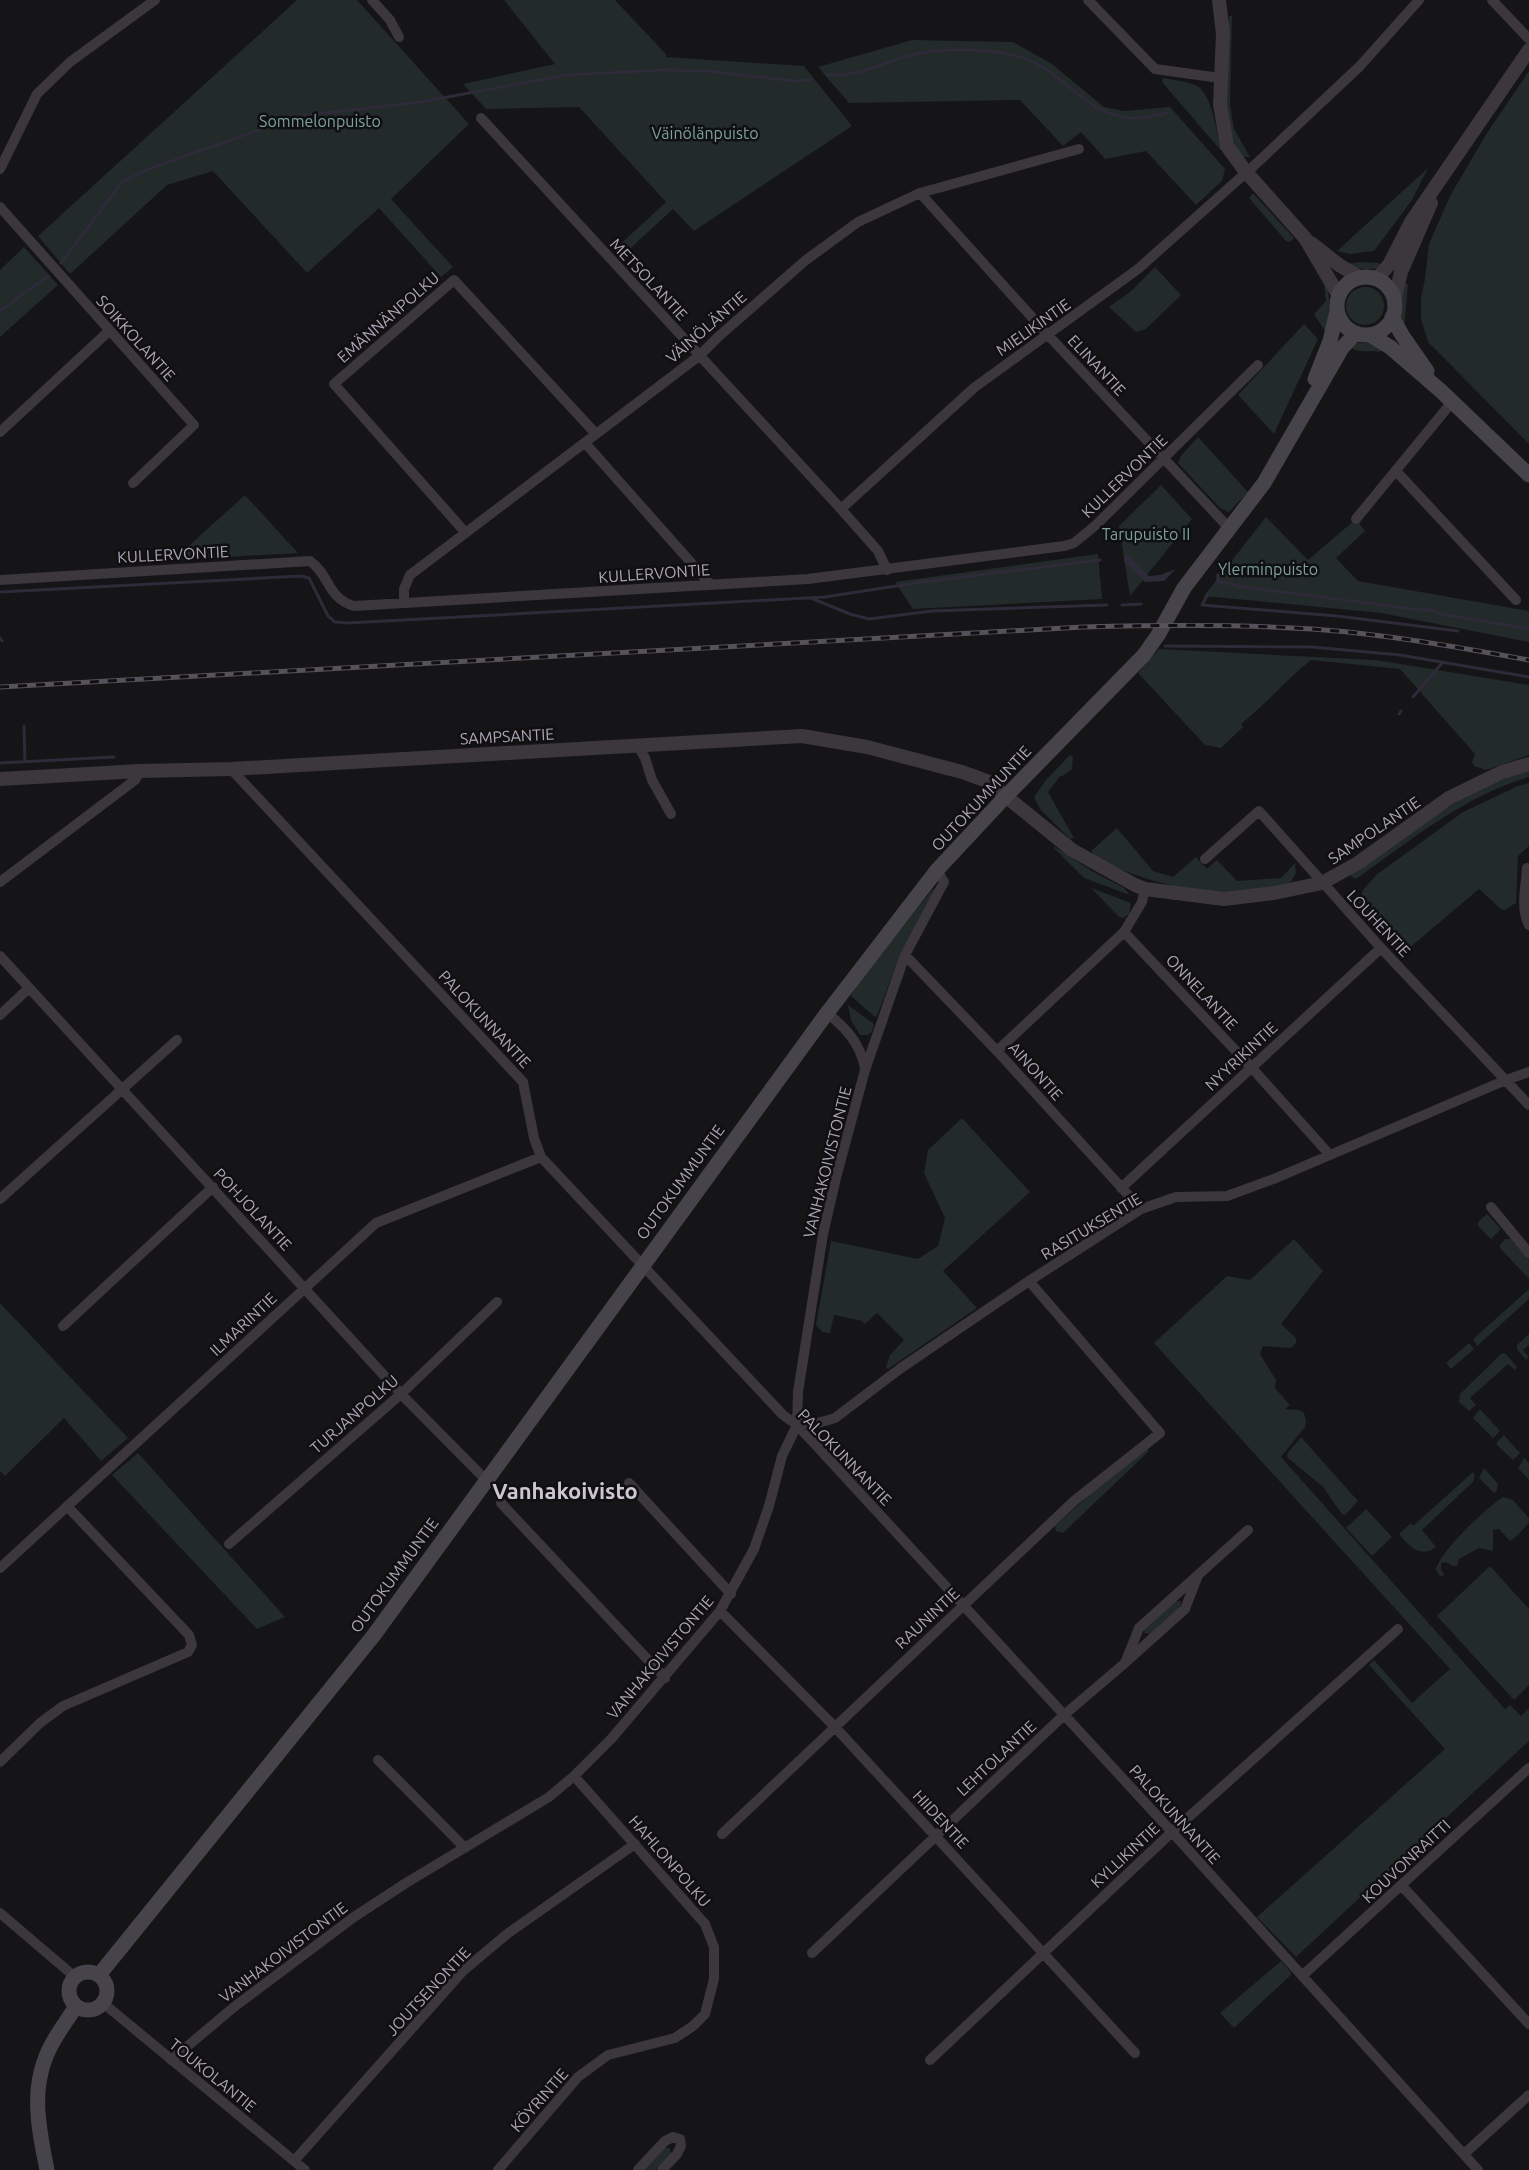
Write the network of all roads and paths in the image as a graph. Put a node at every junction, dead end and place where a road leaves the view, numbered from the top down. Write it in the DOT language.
graph roads {
  1 [pos="155,0"];
  2 [pos="372,0"];
  3 [pos="1088,0"];
  4 [pos="1219,0"];
  5 [pos="1419,0"];
  6 [pos="1492,0"];
  7 [pos="399,37"];
  8 [pos="1529,39"];
  9 [pos="1529,50"];
  10 [pos="1220,78"];
  11 [pos="481,118"];
  12 [pos="1079,149"];
  13 [pos="0,169"];
  14 [pos="1248,175"];
  15 [pos="1443,176"];
  16 [pos="920,193"];
  17 [pos="0,207"];
  18 [pos="1305,238"];
  19 [pos="1369,279"];
  20 [pos="1338,303"];
  21 [pos="1393,309"];
  22 [pos="109,331"];
  23 [pos="1363,334"];
  24 [pos="1048,335"];
  25 [pos="699,356"];
  26 [pos="1258,365"];
  27 [pos="1446,396"];
  28 [pos="1299,421"];
  29 [pos="0,432"];
  30 [pos="596,434"];
  31 [pos="585,443"];
  32 [pos="1164,459"];
  33 [pos="1396,471"];
  34 [pos="1529,475"];
  35 [pos="133,483"];
  36 [pos="841,509"];
  37 [pos="1356,519"];
  38 [pos="1230,529"];
  39 [pos="465,532"];
  40 [pos="887,570"];
  41 [pos="0,580"];
  42 [pos="711,584"];
  43 [pos="1516,600"];
  44 [pos="404,603"];
  45 [pos="637,745"];
  46 [pos="1529,764"];
  47 [pos="231,769"];
  48 [pos="141,771"];
  49 [pos="0,778"];
  50 [pos="1007,795"];
  51 [pos="671,814"];
  52 [pos="1205,859"];
  53 [pos="1527,868"];
  54 [pos="937,870"];
  55 [pos="0,882"];
  56 [pos="1322,883"];
  57 [pos="1145,889"];
  58 [pos="1529,925"];
  59 [pos="1124,932"];
  60 [pos="1381,948"];
  61 [pos="906,955"];
  62 [pos="0,956"];
  63 [pos="29,988"];
  64 [pos="827,1013"];
  65 [pos="0,1015"];
  66 [pos="177,1040"];
  67 [pos="997,1051"];
  68 [pos="1251,1067"];
  69 [pos="865,1070"];
  70 [pos="1529,1072"];
  71 [pos="1506,1080"];
  72 [pos="122,1089"];
  73 [pos="1529,1105"];
  74 [pos="1329,1154"];
  75 [pos="541,1157"];
  76 [pos="213,1187"];
  77 [pos="1121,1188"];
  78 [pos="0,1199"];
  79 [pos="1491,1207"];
  80 [pos="1141,1209"];
  81 [pos="1529,1253"];
  82 [pos="641,1265"];
  83 [pos="1029,1281"];
  84 [pos="305,1287"];
  85 [pos="497,1302"];
  86 [pos="63,1326"];
  87 [pos="401,1394"];
  88 [pos="797,1425"];
  89 [pos="486,1480"];
  90 [pos="629,1483"];
  91 [pos="501,1503"];
  92 [pos="67,1506"];
  93 [pos="1248,1530"];
  94 [pos="229,1544"];
  95 [pos="0,1568"];
  96 [pos="1198,1575"];
  97 [pos="731,1594"];
  98 [pos="963,1605"];
  99 [pos="720,1611"];
  100 [pos="1398,1629"];
  101 [pos="1125,1663"];
  102 [pos="665,1678"];
  103 [pos="1064,1715"];
  104 [pos="834,1725"];
  105 [pos="378,1760"];
  106 [pos="0,1762"];
  107 [pos="1529,1768"];
  108 [pos="574,1776"];
  109 [pos="1172,1832"];
  110 [pos="722,1834"];
  111 [pos="935,1835"];
  112 [pos="635,1844"];
  113 [pos="465,1848"];
  114 [pos="1402,1886"];
  115 [pos="0,1913"];
  116 [pos="1044,1952"];
  117 [pos="812,1953"];
  118 [pos="99,1975"];
  119 [pos="1302,1976"];
  120 [pos="75,1977"];
  121 [pos="103,2003"];
  122 [pos="76,2006"];
  123 [pos="705,2014"];
  124 [pos="1529,2024"];
  125 [pos="1135,2052"];
  126 [pos="171,2060"];
  127 [pos="930,2060"];
  128 [pos="1529,2095"];
  129 [pos="1464,2154"];
  130 [pos="294,2161"];
  131 [pos="47,2170"];
  132 [pos="305,2170"];
  133 [pos="498,2170"];
  134 [pos="638,2170"];
  135 [pos="662,2170"];
  136 [pos="1478,2170"];
  1 -- 13 [label="street"];
  2 -- 7 [label="street"];
  3 -- 10 [label="street"];
  4 -- 10 [label="street"];
  5 -- 14 [label="street, MIELIKINTIE"];
  6 -- 8 [label="street"];
  9 -- 15 [label="street"];
  10 -- 14 [label="street"];
  11 -- 25 [label="street, METSOLANTIE"];
  12 -- 16 [label="street, VÄINÖLÄNTIE"];
  14 -- 18 [label="street"];
  14 -- 24 [label="street, MIELIKINTIE"];
  15 -- 19 [label="street"];
  15 -- 21 [label="street"];
  16 -- 24 [label="street, ELINANTIE"];
  16 -- 25 [label="street, VÄINÖLÄNTIE"];
  17 -- 22 [label="street, SOIKKOLANTIE"];
  18 -- 19 [label="street"];
  18 -- 20 [label="street"];
  19 -- 20 [label="main road"];
  19 -- 21 [label="main road"];
  20 -- 23 [label="main road"];
  20 -- 28 [label="main road, OUTOKUMMUNTIE"];
  21 -- 23 [label="main road"];
  21 -- 27 [label="main road"];
  22 -- 29 [label="street"];
  22 -- 35 [label="street, SOIKKOLANTIE"];
  23 -- 27 [label="main road"];
  23 -- 28 [label="main road, OUTOKUMMUNTIE"];
  24 -- 32 [label="street, ELINANTIE"];
  24 -- 36 [label="street, MIELIKINTIE"];
  25 -- 30 [label="street, VÄINÖLÄNTIE"];
  25 -- 36 [label="street, METSOLANTIE"];
  26 -- 32 [label="street, KULLERVONTIE"];
  27 -- 33 [label="street"];
  27 -- 34 [label="main road"];
  28 -- 38 [label="main road, OUTOKUMMUNTIE"];
  30 -- 31 [label="street, VÄINÖLÄNTIE"];
  30 -- 39 [label="street, EMÄNNÄNPOLKU"];
  31 -- 39 [label="street, VÄINÖLÄNTIE"];
  31 -- 42 [label="street"];
  32 -- 38 [label="street, ELINANTIE"];
  32 -- 40 [label="street, KULLERVONTIE"];
  33 -- 37 [label="street"];
  33 -- 43 [label="street"];
  36 -- 40 [label="street, METSOLANTIE"];
  38 -- 50 [label="main road, OUTOKUMMUNTIE"];
  39 -- 44 [label="street, VÄINÖLÄNTIE"];
  40 -- 42 [label="street, KULLERVONTIE"];
  41 -- 44 [label="street, KULLERVONTIE"];
  42 -- 44 [label="street, KULLERVONTIE"];
  45 -- 47 [label="street, SAMPSANTIE"];
  45 -- 50 [label="street, SAMPSANTIE"];
  45 -- 51 [label="street"];
  46 -- 56 [label="street, SAMPOLANTIE"];
  47 -- 48 [label="street, SAMPSANTIE"];
  47 -- 75 [label="street, PALOKUNNANTIE"];
  48 -- 49 [label="street, SAMPSANTIE"];
  48 -- 55 [label="street"];
  50 -- 54 [label="main road, OUTOKUMMUNTIE"];
  50 -- 57 [label="street, SAMPOLANTIE"];
  52 -- 56 [label="street, LOUHENTIE"];
  53 -- 58 [label="street"];
  54 -- 61 [label="street, VANHAKOIVISTONTIE"];
  54 -- 64 [label="main road, OUTOKUMMUNTIE"];
  56 -- 57 [label="street, SAMPOLANTIE"];
  56 -- 60 [label="street, LOUHENTIE"];
  57 -- 59 [label="street"];
  59 -- 67 [label="street"];
  59 -- 68 [label="street, ONNELANTIE"];
  60 -- 68 [label="street, NYYRIKINTIE"];
  60 -- 71 [label="street, LOUHENTIE"];
  61 -- 67 [label="street, AINONTIE"];
  61 -- 69 [label="street, VANHAKOIVISTONTIE"];
  62 -- 63 [label="street, POHJOLANTIE"];
  63 -- 65 [label="street"];
  63 -- 72 [label="street, POHJOLANTIE"];
  64 -- 69 [label="street"];
  64 -- 82 [label="main road, OUTOKUMMUNTIE"];
  66 -- 72 [label="street"];
  67 -- 77 [label="street, AINONTIE"];
  68 -- 74 [label="street, ONNELANTIE"];
  68 -- 77 [label="street, NYYRIKINTIE"];
  69 -- 88 [label="street, VANHAKOIVISTONTIE"];
  70 -- 71 [label="street, RASITUKSENTIE"];
  71 -- 73 [label="street, LOUHENTIE"];
  71 -- 74 [label="street, RASITUKSENTIE"];
  72 -- 76 [label="street, POHJOLANTIE"];
  72 -- 78 [label="street"];
  74 -- 80 [label="street, RASITUKSENTIE"];
  75 -- 82 [label="street, PALOKUNNANTIE"];
  75 -- 84 [label="street, ILMARINTIE"];
  76 -- 84 [label="street, POHJOLANTIE"];
  76 -- 86 [label="street"];
  77 -- 80 [label="street, AINONTIE"];
  79 -- 81 [label="street"];
  80 -- 83 [label="street, RASITUKSENTIE"];
  82 -- 88 [label="street, PALOKUNNANTIE"];
  82 -- 89 [label="main road, OUTOKUMMUNTIE"];
  83 -- 88 [label="street, RASITUKSENTIE"];
  83 -- 98 [label="street, RAUNINTIE"];
  84 -- 87 [label="street, POHJOLANTIE"];
  84 -- 92 [label="street, ILMARINTIE"];
  85 -- 87 [label="street, TURJANPOLKU"];
  87 -- 89 [label="street, POHJOLANTIE"];
  87 -- 94 [label="street, TURJANPOLKU"];
  88 -- 97 [label="street, VANHAKOIVISTONTIE"];
  88 -- 98 [label="street, PALOKUNNANTIE"];
  89 -- 118 [label="main road, OUTOKUMMUNTIE"];
  90 -- 97 [label="street"];
  91 -- 102 [label="street"];
  92 -- 95 [label="street, ILMARINTIE"];
  92 -- 106 [label="street"];
  93 -- 96 [label="street, LEHTOLANTIE"];
  96 -- 101 [label="street, LEHTOLANTIE"];
  96 -- 101 [label="street, LEHTOLANTIE"];
  97 -- 99 [label="street, VANHAKOIVISTONTIE"];
  98 -- 103 [label="street, PALOKUNNANTIE"];
  98 -- 104 [label="street, RAUNINTIE"];
  99 -- 102 [label="street, VANHAKOIVISTONTIE"];
  99 -- 104 [label="street, HIIDENTIE"];
  100 -- 109 [label="street, KYLLIKINTIE"];
  101 -- 103 [label="street, LEHTOLANTIE"];
  102 -- 108 [label="street, VANHAKOIVISTONTIE"];
  103 -- 109 [label="street, PALOKUNNANTIE"];
  103 -- 111 [label="street, LEHTOLANTIE"];
  104 -- 110 [label="street, RAUNINTIE"];
  104 -- 111 [label="street, HIIDENTIE"];
  105 -- 113 [label="street"];
  107 -- 114 [label="street, KOUVONRAITTI"];
  108 -- 112 [label="street, HAHLONPOLKU"];
  108 -- 113 [label="street, VANHAKOIVISTONTIE"];
  109 -- 116 [label="street, KYLLIKINTIE"];
  109 -- 119 [label="street, PALOKUNNANTIE"];
  111 -- 116 [label="street, HIIDENTIE"];
  111 -- 117 [label="street, LEHTOLANTIE"];
  112 -- 123 [label="street, HAHLONPOLKU"];
  112 -- 130 [label="street, JOUTSENONTIE"];
  113 -- 126 [label="street, VANHAKOIVISTONTIE"];
  114 -- 119 [label="street, KOUVONRAITTI"];
  114 -- 124 [label="street"];
  115 -- 120 [label="street"];
  116 -- 125 [label="street, HIIDENTIE"];
  116 -- 127 [label="street, KYLLIKINTIE"];
  118 -- 120 [label="main road"];
  118 -- 121 [label="main road"];
  119 -- 129 [label="street, PALOKUNNANTIE"];
  120 -- 122 [label="main road"];
  121 -- 122 [label="main road"];
  121 -- 126 [label="street, TOUKOLANTIE"];
  122 -- 131 [label="main road"];
  123 -- 133 [label="street, KÖYRINTIE"];
  126 -- 130 [label="street, TOUKOLANTIE"];
  128 -- 129 [label="street"];
  129 -- 136 [label="street, PALOKUNNANTIE"];
  130 -- 132 [label="street, TOUKOLANTIE"];
  134 -- 135 [label="street"];
}
